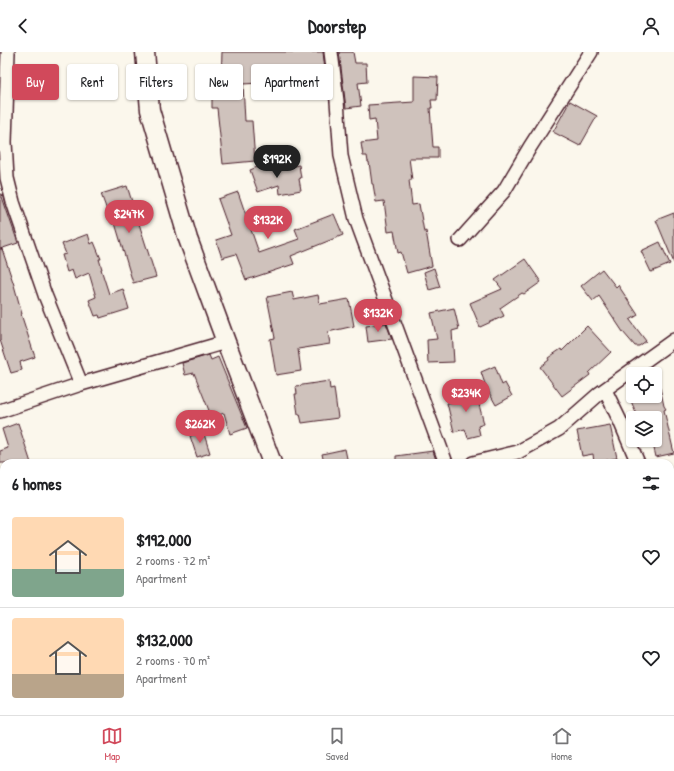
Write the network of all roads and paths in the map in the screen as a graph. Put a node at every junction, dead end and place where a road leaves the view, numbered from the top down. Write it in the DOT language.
graph roads {
  1 [pos="8,52"];
  2 [pos="144,52"];
  3 [pos="331,52"];
  4 [pos="591,52"];
  5 [pos="460,240"];
  6 [pos="674,340"];
  7 [pos="226,342"];
  8 [pos="81,384"];
  9 [pos="605,390"];
  10 [pos="0,411"];
  11 [pos="270,459"];
  12 [pos="445,459"];
  13 [pos="489,459"];
  14 [pos="636,459"];
  1 -- 8 [label="street"];
  2 -- 7 [label="street"];
  3 -- 12 [label="street"];
  4 -- 5 [label="street"];
  6 -- 9 [label="street"];
  7 -- 8 [label="street"];
  7 -- 11 [label="street"];
  8 -- 10 [label="street"];
  9 -- 13 [label="street"];
  9 -- 14 [label="street"];
}
